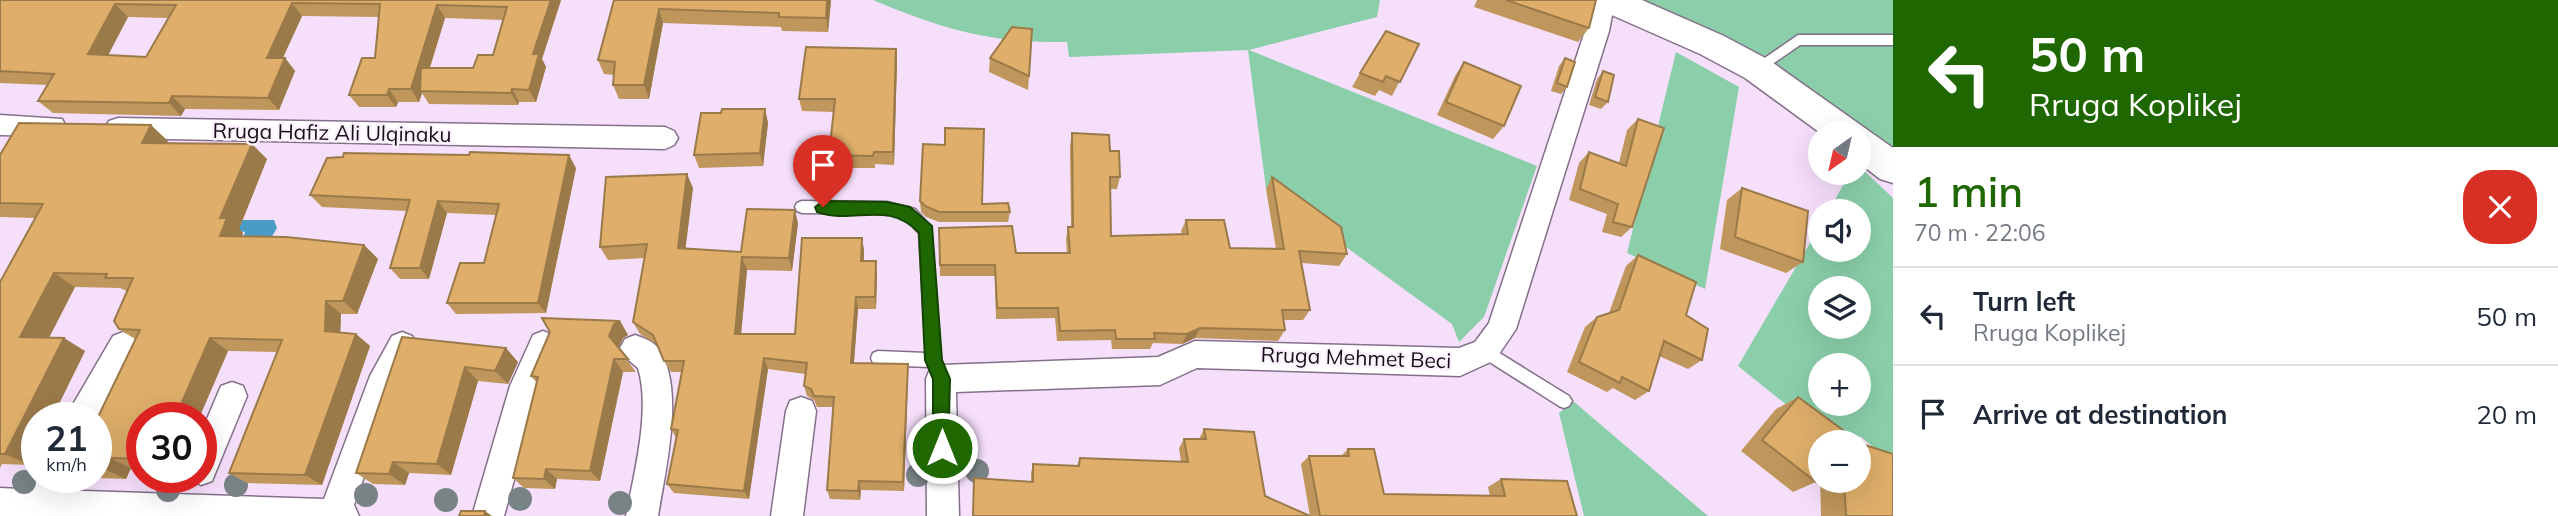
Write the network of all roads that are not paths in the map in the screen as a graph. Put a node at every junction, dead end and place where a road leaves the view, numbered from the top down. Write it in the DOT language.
graph roads {
  1 [pos="1603,0"];
  2 [pos="1610,0"];
  3 [pos="1893,40"];
  4 [pos="1757,69"];
  5 [pos="1832,122"];
  6 [pos="0,125"];
  7 [pos="665,138"];
  8 [pos="1871,151"];
  9 [pos="1893,168"];
  10 [pos="802,207"];
  11 [pos="543,344"];
  12 [pos="123,345"];
  13 [pos="402,345"];
  14 [pos="635,348"];
  15 [pos="1485,351"];
  16 [pos="878,358"];
  17 [pos="937,369"];
  18 [pos="232,396"];
  19 [pos="1564,401"];
  20 [pos="89,402"];
  21 [pos="801,411"];
  22 [pos="217,432"];
  23 [pos="28,493"];
  24 [pos="191,493"];
  25 [pos="14,505"];
  26 [pos="183,511"];
  27 [pos="127,513"];
  28 [pos="270,515"];
  29 [pos="334,516"];
  30 [pos="343,516"];
  31 [pos="488,516"];
  32 [pos="642,516"];
  33 [pos="787,516"];
  34 [pos="943,516"];
  1 -- 15 [label="street"];
  2 -- 4 [label="main road"];
  3 -- 4 [label="lane"];
  4 -- 5 [label="main road"];
  6 -- 7 [label="street, Rruga Hafiz Ali Ulqinaku"];
  8 -- 9 [label="main road"];
  10 -- 17 [label="lane"];
  11 -- 31 [label="street"];
  12 -- 20 [label="street"];
  13 -- 29 [label="street"];
  14 -- 32 [label="street"];
  15 -- 17 [label="street, Rruga Mehmet Beci"];
  15 -- 19 [label="lane"];
  16 -- 17 [label="lane"];
  17 -- 34 [label="street"];
  18 -- 22 [label="street"];
  21 -- 33 [label="street"];
  23 -- 25 [label="street"];
  24 -- 26 [label="street"];
  25 -- 27 [label="street"];
  26 -- 27 [label="street"];
  26 -- 28 [label="street"];
  28 -- 29 [label="street"];
  29 -- 30 [label="street"];
}
